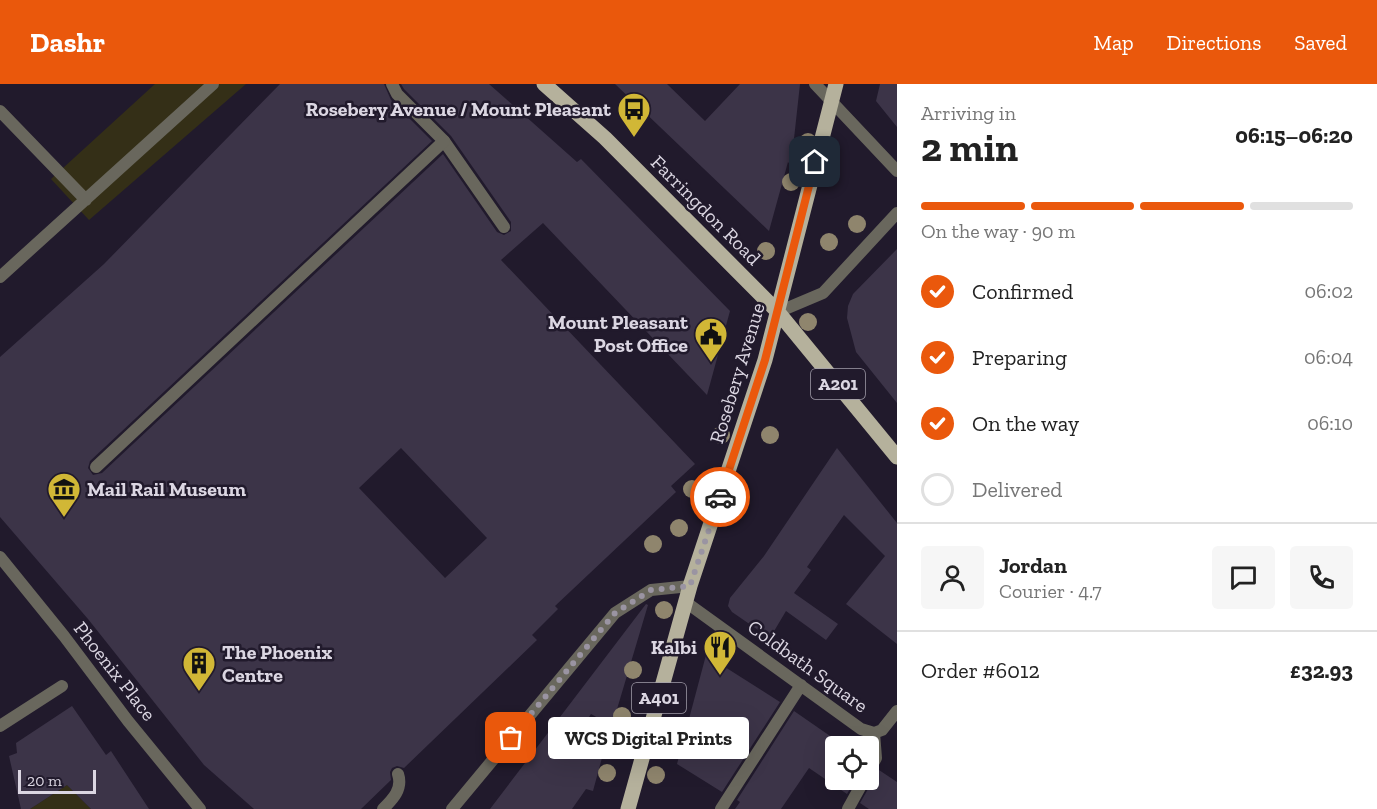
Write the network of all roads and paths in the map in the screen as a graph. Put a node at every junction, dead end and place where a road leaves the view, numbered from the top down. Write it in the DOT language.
graph roads {
  1 [pos="213,84"];
  2 [pos="392,84"];
  3 [pos="544,84"];
  4 [pos="815,84"];
  5 [pos="836,84"];
  6 [pos="831,102"];
  7 [pos="0,111"];
  8 [pos="444,141"];
  9 [pos="897,171"];
  10 [pos="86,200"];
  11 [pos="897,213"];
  12 [pos="504,227"];
  13 [pos="0,277"];
  14 [pos="778,312"];
  15 [pos="897,457"];
  16 [pos="96,467"];
  17 [pos="0,557"];
  18 [pos="690,586"];
  19 [pos="687,603"];
  20 [pos="801,685"];
  21 [pos="62,686"];
  22 [pos="897,711"];
  23 [pos="0,726"];
  24 [pos="874,733"];
  25 [pos="874,736"];
  26 [pos="398,774"];
  27 [pos="858,790"];
  28 [pos="200,809"];
  29 [pos="383,809"];
  30 [pos="452,809"];
  31 [pos="628,809"];
  32 [pos="721,809"];
  33 [pos="848,809"];
  1 -- 10 [label="street"];
  2 -- 8 [label="street"];
  3 -- 14 [label="main road, Farringdon Road / A201"];
  4 -- 6 [label="street"];
  5 -- 6 [label="main road, Rosebery Avenue / A401"];
  6 -- 9 [label="street"];
  6 -- 14 [label="main road, Rosebery Avenue / A401"];
  7 -- 10 [label="street"];
  8 -- 12 [label="street"];
  8 -- 16 [label="street, bridge"];
  10 -- 13 [label="street"];
  11 -- 14 [label="street"];
  14 -- 15 [label="main road, Farringdon Road / A201"];
  14 -- 18 [label="main road, Rosebery Avenue / A401"];
  17 -- 28 [label="street, Phoenix Place"];
  18 -- 19 [label="main road, Rosebery Avenue / A401"];
  18 -- 30 [label="street"];
  19 -- 20 [label="street, Coldbath Square"];
  19 -- 31 [label="main road, Rosebery Avenue / A401"];
  20 -- 24 [label="street, Coldbath Square"];
  20 -- 32 [label="street"];
  21 -- 23 [label="street"];
  22 -- 24 [label="street"];
  24 -- 25 [label="street, Coldbath Square"];
  26 -- 29 [label="street"];
  27 -- 33 [label="street"];
}
